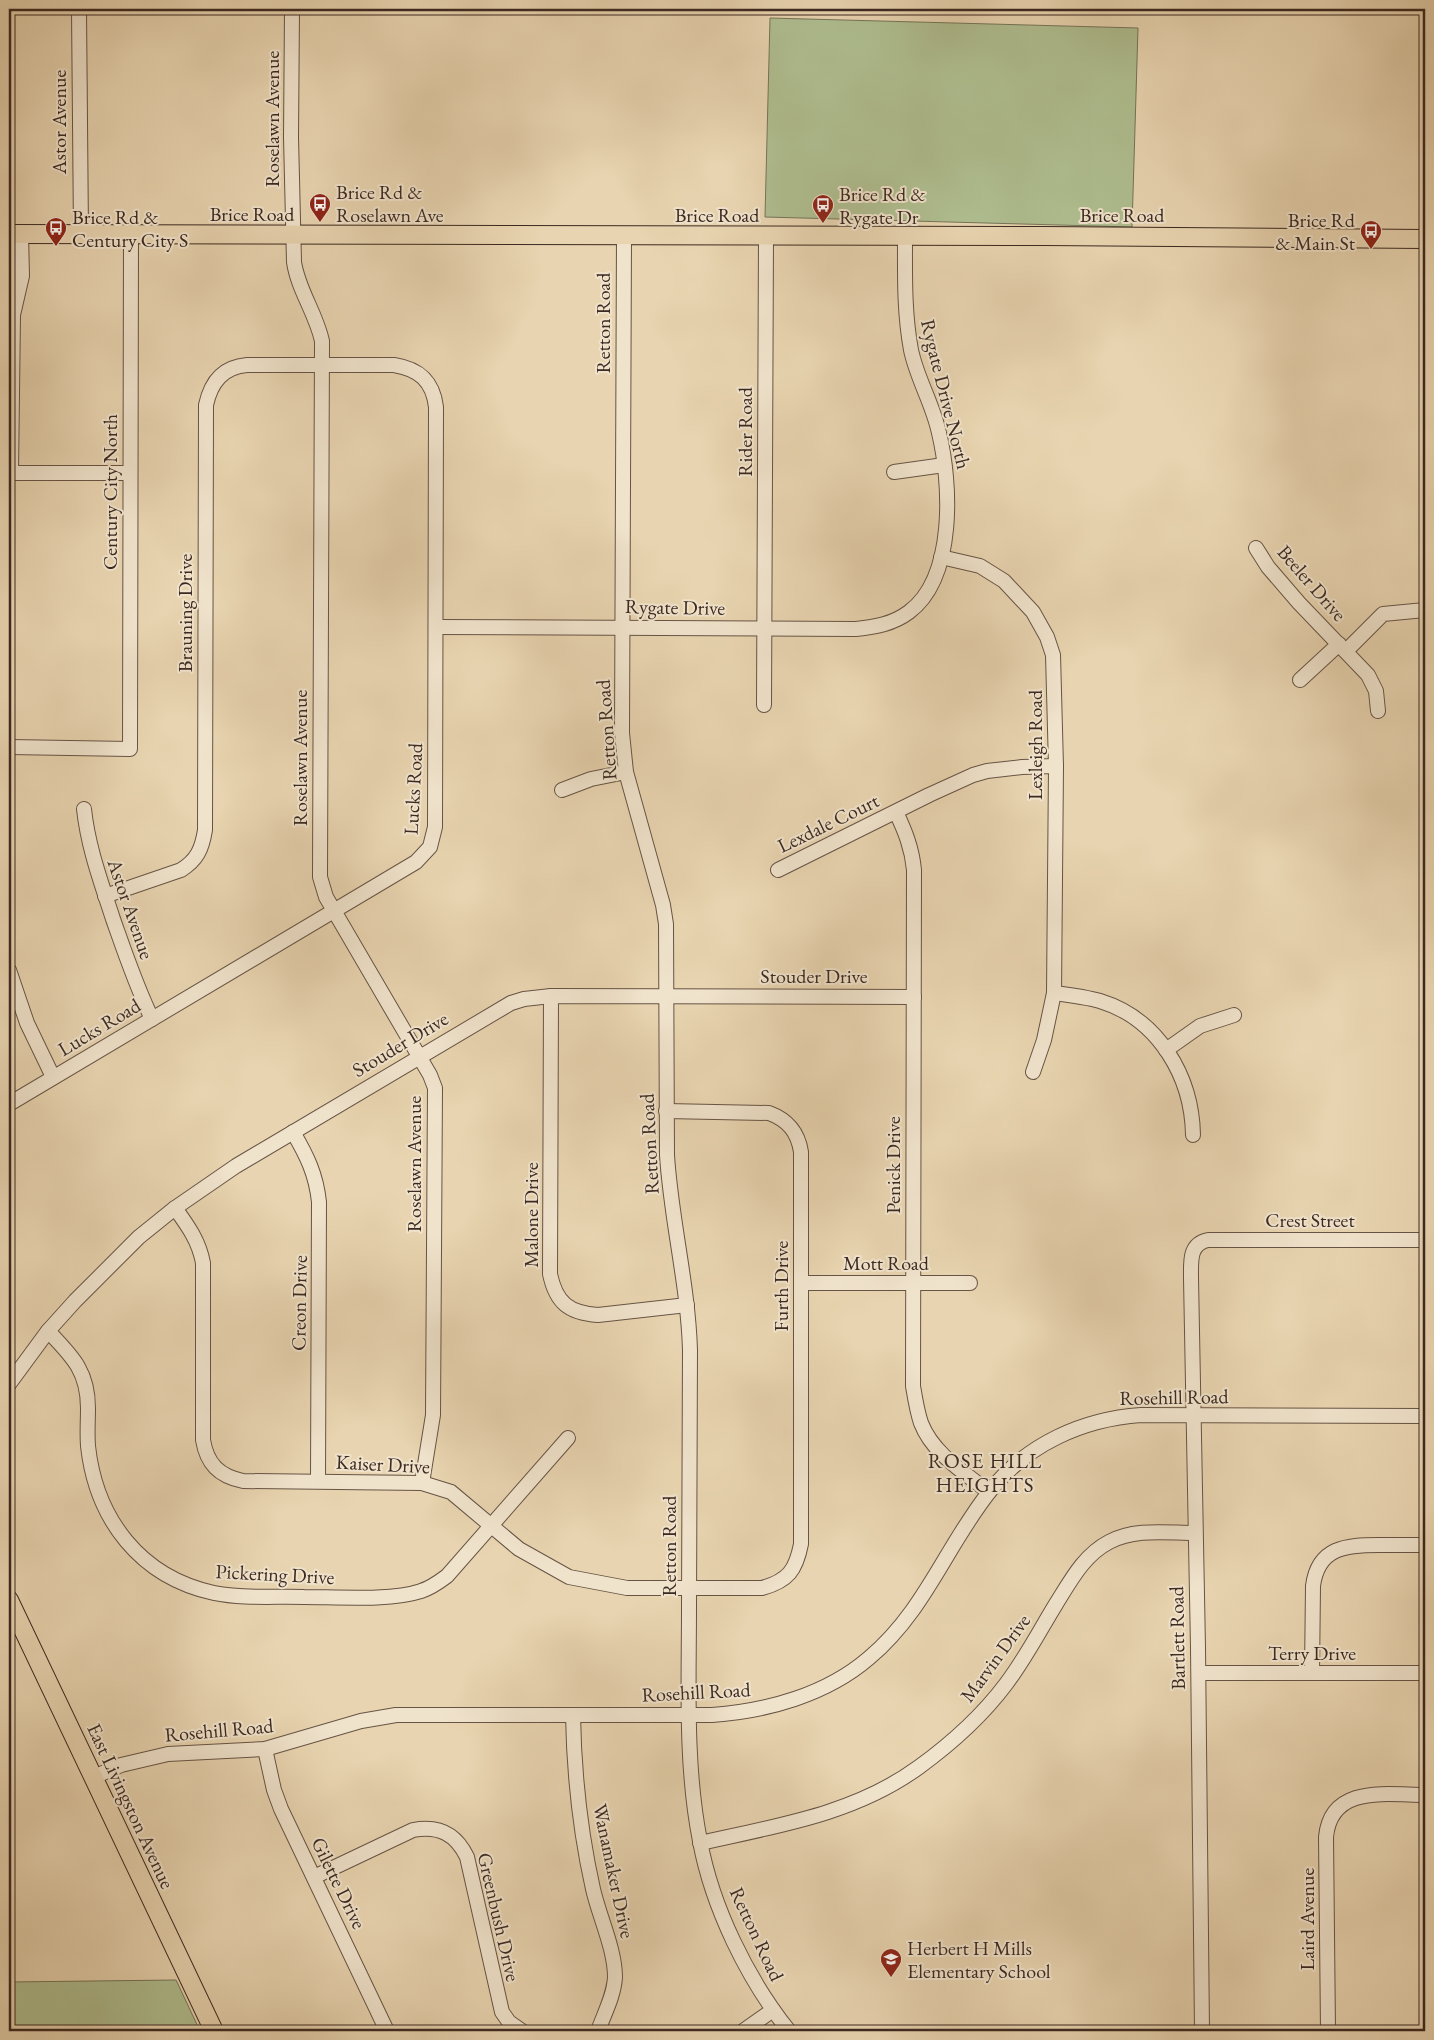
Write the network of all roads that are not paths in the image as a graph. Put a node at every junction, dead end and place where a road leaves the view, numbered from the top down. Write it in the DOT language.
graph roads {
  1 [pos="80,9"];
  2 [pos="292,9"];
  3 [pos="15,234"];
  4 [pos="81,234"];
  5 [pos="131,235"];
  6 [pos="293,235"];
  7 [pos="624,236"];
  8 [pos="766,236"];
  9 [pos="905,237"];
  10 [pos="1425,239"];
  11 [pos="9,299"];
  12 [pos="13,314"];
  13 [pos="322,365"];
  14 [pos="944,465"];
  15 [pos="894,472"];
  16 [pos="10,473"];
  17 [pos="130,473"];
  18 [pos="1256,548"];
  19 [pos="941,557"];
  20 [pos="1425,610"];
  21 [pos="910,611"];
  22 [pos="622,626"];
  23 [pos="436,627"];
  24 [pos="765,628"];
  25 [pos="1342,648"];
  26 [pos="1300,680"];
  27 [pos="764,705"];
  28 [pos="1378,712"];
  29 [pos="9,748"];
  30 [pos="1056,766"];
  31 [pos="626,772"];
  32 [pos="562,790"];
  33 [pos="84,809"];
  34 [pos="896,812"];
  35 [pos="778,870"];
  36 [pos="106,896"];
  37 [pos="334,911"];
  38 [pos="9,970"];
  39 [pos="1054,993"];
  40 [pos="551,996"];
  41 [pos="666,996"];
  42 [pos="914,997"];
  43 [pos="1234,1014"];
  44 [pos="152,1018"];
  45 [pos="1166,1050"];
  46 [pos="419,1056"];
  47 [pos="1033,1072"];
  48 [pos="53,1077"];
  49 [pos="9,1104"];
  50 [pos="666,1111"];
  51 [pos="293,1132"];
  52 [pos="1193,1135"];
  53 [pos="175,1208"];
  54 [pos="1425,1240"];
  55 [pos="1196,1245"];
  56 [pos="801,1283"];
  57 [pos="913,1283"];
  58 [pos="970,1283"];
  59 [pos="687,1305"];
  60 [pos="48,1331"];
  61 [pos="9,1384"];
  62 [pos="1193,1416"];
  63 [pos="1425,1416"];
  64 [pos="568,1438"];
  65 [pos="318,1482"];
  66 [pos="422,1483"];
  67 [pos="989,1492"];
  68 [pos="492,1525"];
  69 [pos="1195,1533"];
  70 [pos="1425,1545"];
  71 [pos="790,1574"];
  72 [pos="689,1588"];
  73 [pos="9,1600"];
  74 [pos="1312,1672"];
  75 [pos="1198,1673"];
  76 [pos="1425,1673"];
  77 [pos="573,1715"];
  78 [pos="689,1715"];
  79 [pos="265,1749"];
  80 [pos="94,1777"];
  81 [pos="1425,1795"];
  82 [pos="700,1843"];
  83 [pos="314,1877"];
  84 [pos="773,2010"];
  85 [pos="214,2031"];
  86 [pos="387,2031"];
  87 [pos="522,2031"];
  88 [pos="598,2031"];
  89 [pos="744,2031"];
  90 [pos="789,2031"];
  91 [pos="1202,2031"];
  92 [pos="1328,2031"];
  1 -- 4 [label="street, Astor Avenue"];
  2 -- 6 [label="street, Roselawn Avenue"];
  3 -- 4 [label="main road, Brice Road"];
  3 -- 12 [label="street"];
  4 -- 5 [label="main road, Brice Road"];
  5 -- 6 [label="main road, Brice Road"];
  5 -- 17 [label="street, Century City North"];
  6 -- 7 [label="main road, Brice Road"];
  6 -- 13 [label="street, Roselawn Avenue"];
  7 -- 8 [label="main road, Brice Road"];
  7 -- 22 [label="street, Retton Road"];
  8 -- 9 [label="main road, Brice Road"];
  8 -- 24 [label="street, Rider Road"];
  9 -- 10 [label="main road, Brice Road"];
  9 -- 14 [label="street, Rygate Drive North"];
  11 -- 12 [label="street"];
  12 -- 16 [label="street"];
  13 -- 23 [label="street, Lucks Road"];
  13 -- 36 [label="street, Brauning Drive"];
  13 -- 37 [label="street, Roselawn Avenue"];
  14 -- 15 [label="street"];
  14 -- 19 [label="street, Rygate Drive North"];
  16 -- 17 [label="street"];
  17 -- 29 [label="street, Century City North"];
  18 -- 25 [label="street, Beeler Drive"];
  19 -- 21 [label="street, Rygate Drive North"];
  19 -- 30 [label="street, Lexleigh Road"];
  20 -- 25 [label="street, Beeler Drive"];
  21 -- 24 [label="street, Rygate Drive"];
  22 -- 23 [label="street, Rygate Drive"];
  22 -- 24 [label="street, Rygate Drive"];
  22 -- 31 [label="street, Retton Road"];
  23 -- 37 [label="street, Lucks Road"];
  24 -- 27 [label="street, Rider Road"];
  25 -- 26 [label="street, Beeler Drive"];
  25 -- 28 [label="street, Beeler Drive"];
  30 -- 34 [label="street, Lexdale Court"];
  30 -- 39 [label="street, Lexleigh Road"];
  31 -- 32 [label="street"];
  31 -- 41 [label="street, Retton Road"];
  33 -- 36 [label="street, Astor Avenue"];
  34 -- 35 [label="street, Lexdale Court"];
  34 -- 42 [label="street, Penick Drive"];
  36 -- 44 [label="street, Astor Avenue"];
  37 -- 44 [label="street, Lucks Road"];
  37 -- 46 [label="street, Roselawn Avenue"];
  38 -- 48 [label="street"];
  39 -- 45 [label="street"];
  39 -- 47 [label="street, Lexleigh Road"];
  40 -- 41 [label="street, Stouder Drive"];
  40 -- 46 [label="street, Stouder Drive"];
  40 -- 59 [label="street, Malone Drive"];
  41 -- 42 [label="street, Stouder Drive"];
  41 -- 50 [label="street, Retton Road"];
  42 -- 57 [label="street, Penick Drive"];
  43 -- 45 [label="street"];
  44 -- 48 [label="street, Lucks Road"];
  45 -- 52 [label="street"];
  46 -- 51 [label="street, Stouder Drive"];
  46 -- 66 [label="street, Roselawn Avenue"];
  48 -- 49 [label="street, Lucks Road"];
  50 -- 56 [label="street, Furth Drive"];
  50 -- 59 [label="street, Retton Road"];
  51 -- 53 [label="street, Stouder Drive"];
  51 -- 65 [label="street, Creon Drive"];
  53 -- 60 [label="street, Stouder Drive"];
  53 -- 65 [label="street, Kaiser Drive"];
  54 -- 55 [label="street, Crest Street"];
  55 -- 62 [label="street, Bartlett Road"];
  56 -- 57 [label="street, Mott Road"];
  56 -- 71 [label="street, Furth Drive"];
  57 -- 58 [label="street, Mott Road"];
  57 -- 67 [label="street, Penick Drive"];
  59 -- 72 [label="street, Retton Road"];
  60 -- 61 [label="street, Stouder Drive"];
  60 -- 68 [label="street, Pickering Drive"];
  62 -- 63 [label="street, Rosehill Road"];
  62 -- 67 [label="street, Rosehill Road"];
  62 -- 69 [label="street, Bartlett Road"];
  64 -- 68 [label="street, Pickering Drive"];
  65 -- 66 [label="street, Kaiser Drive"];
  66 -- 68 [label="street, Kaiser Drive"];
  67 -- 78 [label="street, Rosehill Road"];
  68 -- 72 [label="street, Kaiser Drive"];
  69 -- 75 [label="street, Bartlett Road"];
  69 -- 82 [label="street, Marvin Drive"];
  70 -- 74 [label="street"];
  71 -- 72 [label="street, Kaiser Drive"];
  72 -- 78 [label="street, Retton Road"];
  73 -- 80 [label="main road, East Livingston Avenue"];
  74 -- 75 [label="street, Terry Drive"];
  74 -- 76 [label="street, Terry Drive"];
  75 -- 91 [label="street, Bartlett Road"];
  77 -- 78 [label="street, Rosehill Road"];
  77 -- 79 [label="street, Rosehill Road"];
  77 -- 88 [label="street, Wanamaker Drive"];
  78 -- 82 [label="street, Retton Road"];
  79 -- 80 [label="street, Rosehill Road"];
  79 -- 83 [label="street, Gilette Drive"];
  80 -- 85 [label="main road, East Livingston Avenue"];
  81 -- 92 [label="street, Laird Avenue"];
  82 -- 84 [label="street, Retton Road"];
  83 -- 86 [label="street, Gilette Drive"];
  83 -- 87 [label="street, Greenbush Drive"];
  84 -- 89 [label="street"];
  84 -- 90 [label="street, Retton Road"];
}
